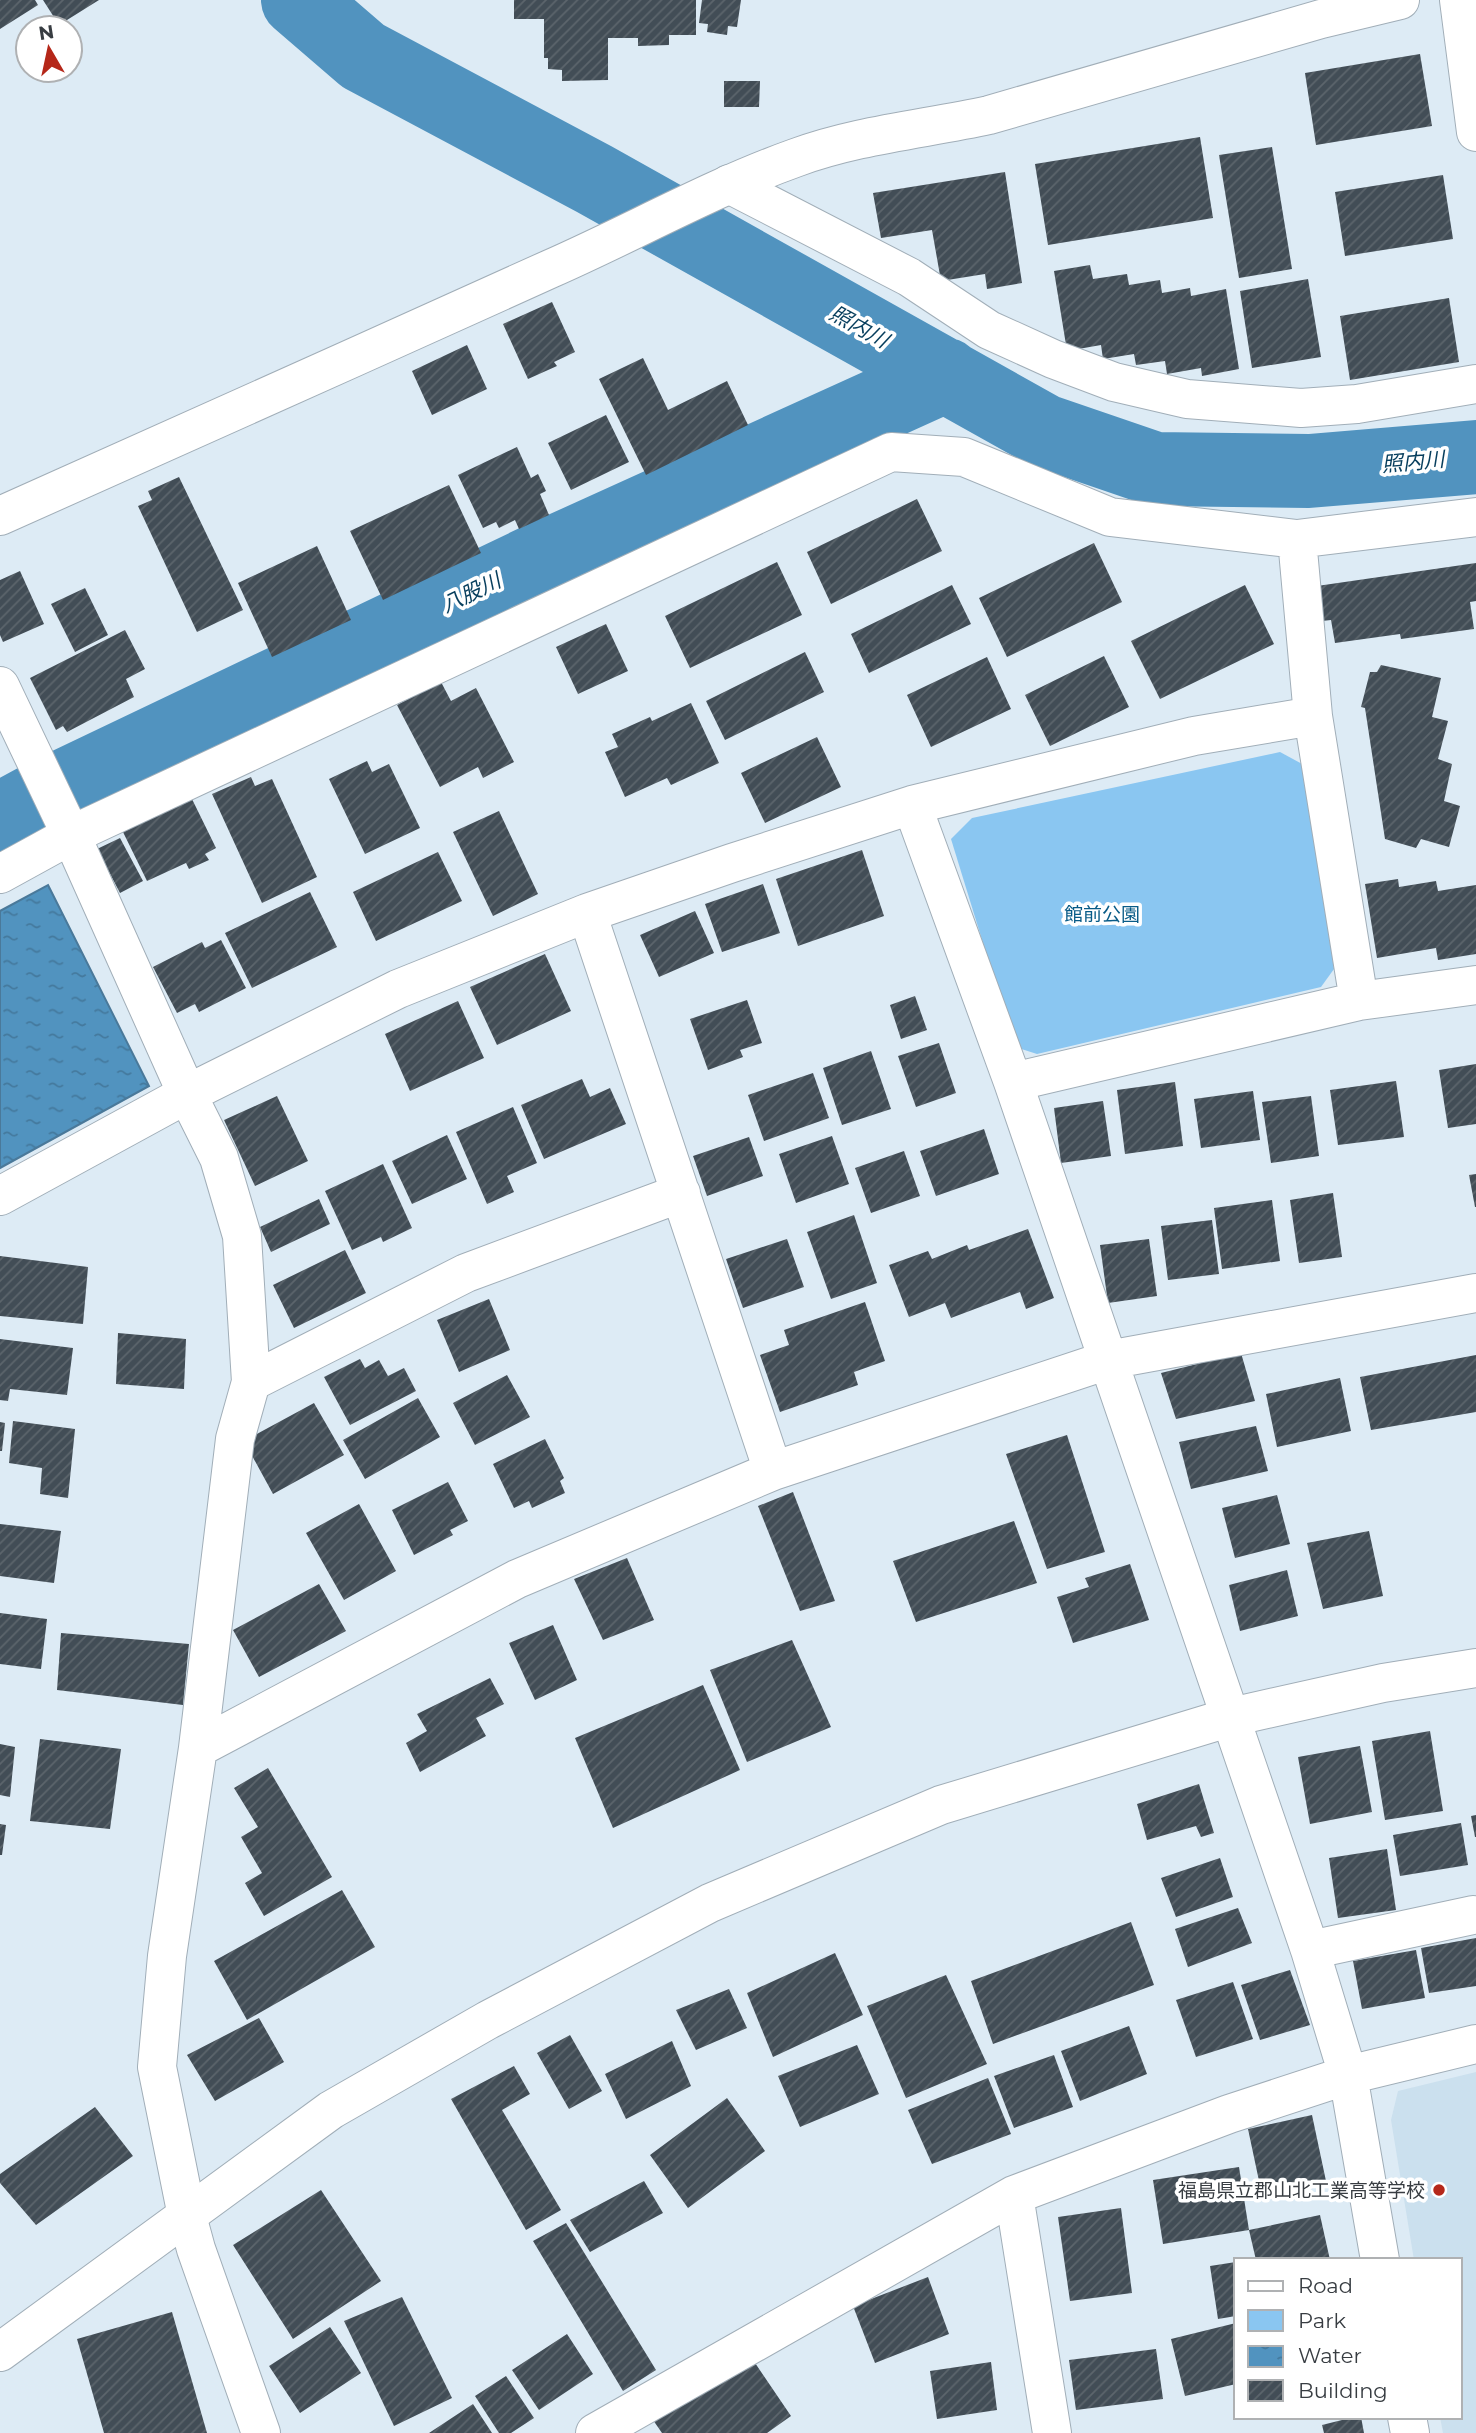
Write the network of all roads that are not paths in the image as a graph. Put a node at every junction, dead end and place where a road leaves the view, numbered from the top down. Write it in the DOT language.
graph roads {
  1 [pos="1400,0"];
  2 [pos="1459,0"];
  3 [pos="1476,132"];
  4 [pos="729,184"];
  5 [pos="1476,384"];
  6 [pos="0,516"];
  7 [pos="1476,517"];
  8 [pos="1297,539"];
  9 [pos="0,686"];
  10 [pos="1314,716"];
  11 [pos="912,805"];
  12 [pos="71,835"];
  13 [pos="0,874"];
  14 [pos="587,913"];
  15 [pos="1476,985"];
  16 [pos="1359,1001"];
  17 [pos="1013,1082"];
  18 [pos="187,1094"];
  19 [pos="681,1193"];
  20 [pos="0,1196"];
  21 [pos="1476,1293"];
  22 [pos="1108,1360"];
  23 [pos="250,1382"];
  24 [pos="772,1471"];
  25 [pos="1476,1668"];
  26 [pos="1231,1717"];
  27 [pos="198,1748"];
  28 [pos="1473,1915"];
  29 [pos="1310,1950"];
  30 [pos="1476,2044"];
  31 [pos="1348,2075"];
  32 [pos="1014,2195"];
  33 [pos="187,2216"];
  34 [pos="1380,2258"];
  35 [pos="0,2353"];
  36 [pos="601,2431"];
  37 [pos="261,2433"];
  38 [pos="1052,2433"];
  1 -- 4 [label="street"];
  2 -- 3 [label="street"];
  4 -- 5 [label="street"];
  4 -- 6 [label="street"];
  7 -- 8 [label="street"];
  8 -- 10 [label="street"];
  8 -- 12 [label="street"];
  9 -- 12 [label="street"];
  10 -- 11 [label="street"];
  10 -- 16 [label="street"];
  11 -- 14 [label="street"];
  11 -- 17 [label="street"];
  12 -- 13 [label="street"];
  12 -- 18 [label="street"];
  14 -- 18 [label="street"];
  14 -- 19 [label="street"];
  15 -- 16 [label="street"];
  16 -- 17 [label="street"];
  17 -- 22 [label="street"];
  18 -- 20 [label="street"];
  18 -- 23 [label="street"];
  19 -- 23 [label="street"];
  19 -- 24 [label="street"];
  21 -- 22 [label="street"];
  22 -- 24 [label="street"];
  22 -- 26 [label="street"];
  23 -- 27 [label="street"];
  24 -- 27 [label="street"];
  25 -- 26 [label="street"];
  26 -- 29 [label="street"];
  26 -- 33 [label="street"];
  27 -- 33 [label="street"];
  28 -- 29 [label="street"];
  29 -- 31 [label="street"];
  30 -- 31 [label="street"];
  31 -- 32 [label="street"];
  31 -- 34 [label="street"];
  32 -- 36 [label="street"];
  32 -- 38 [label="street"];
  33 -- 35 [label="street"];
  33 -- 37 [label="street"];
}
